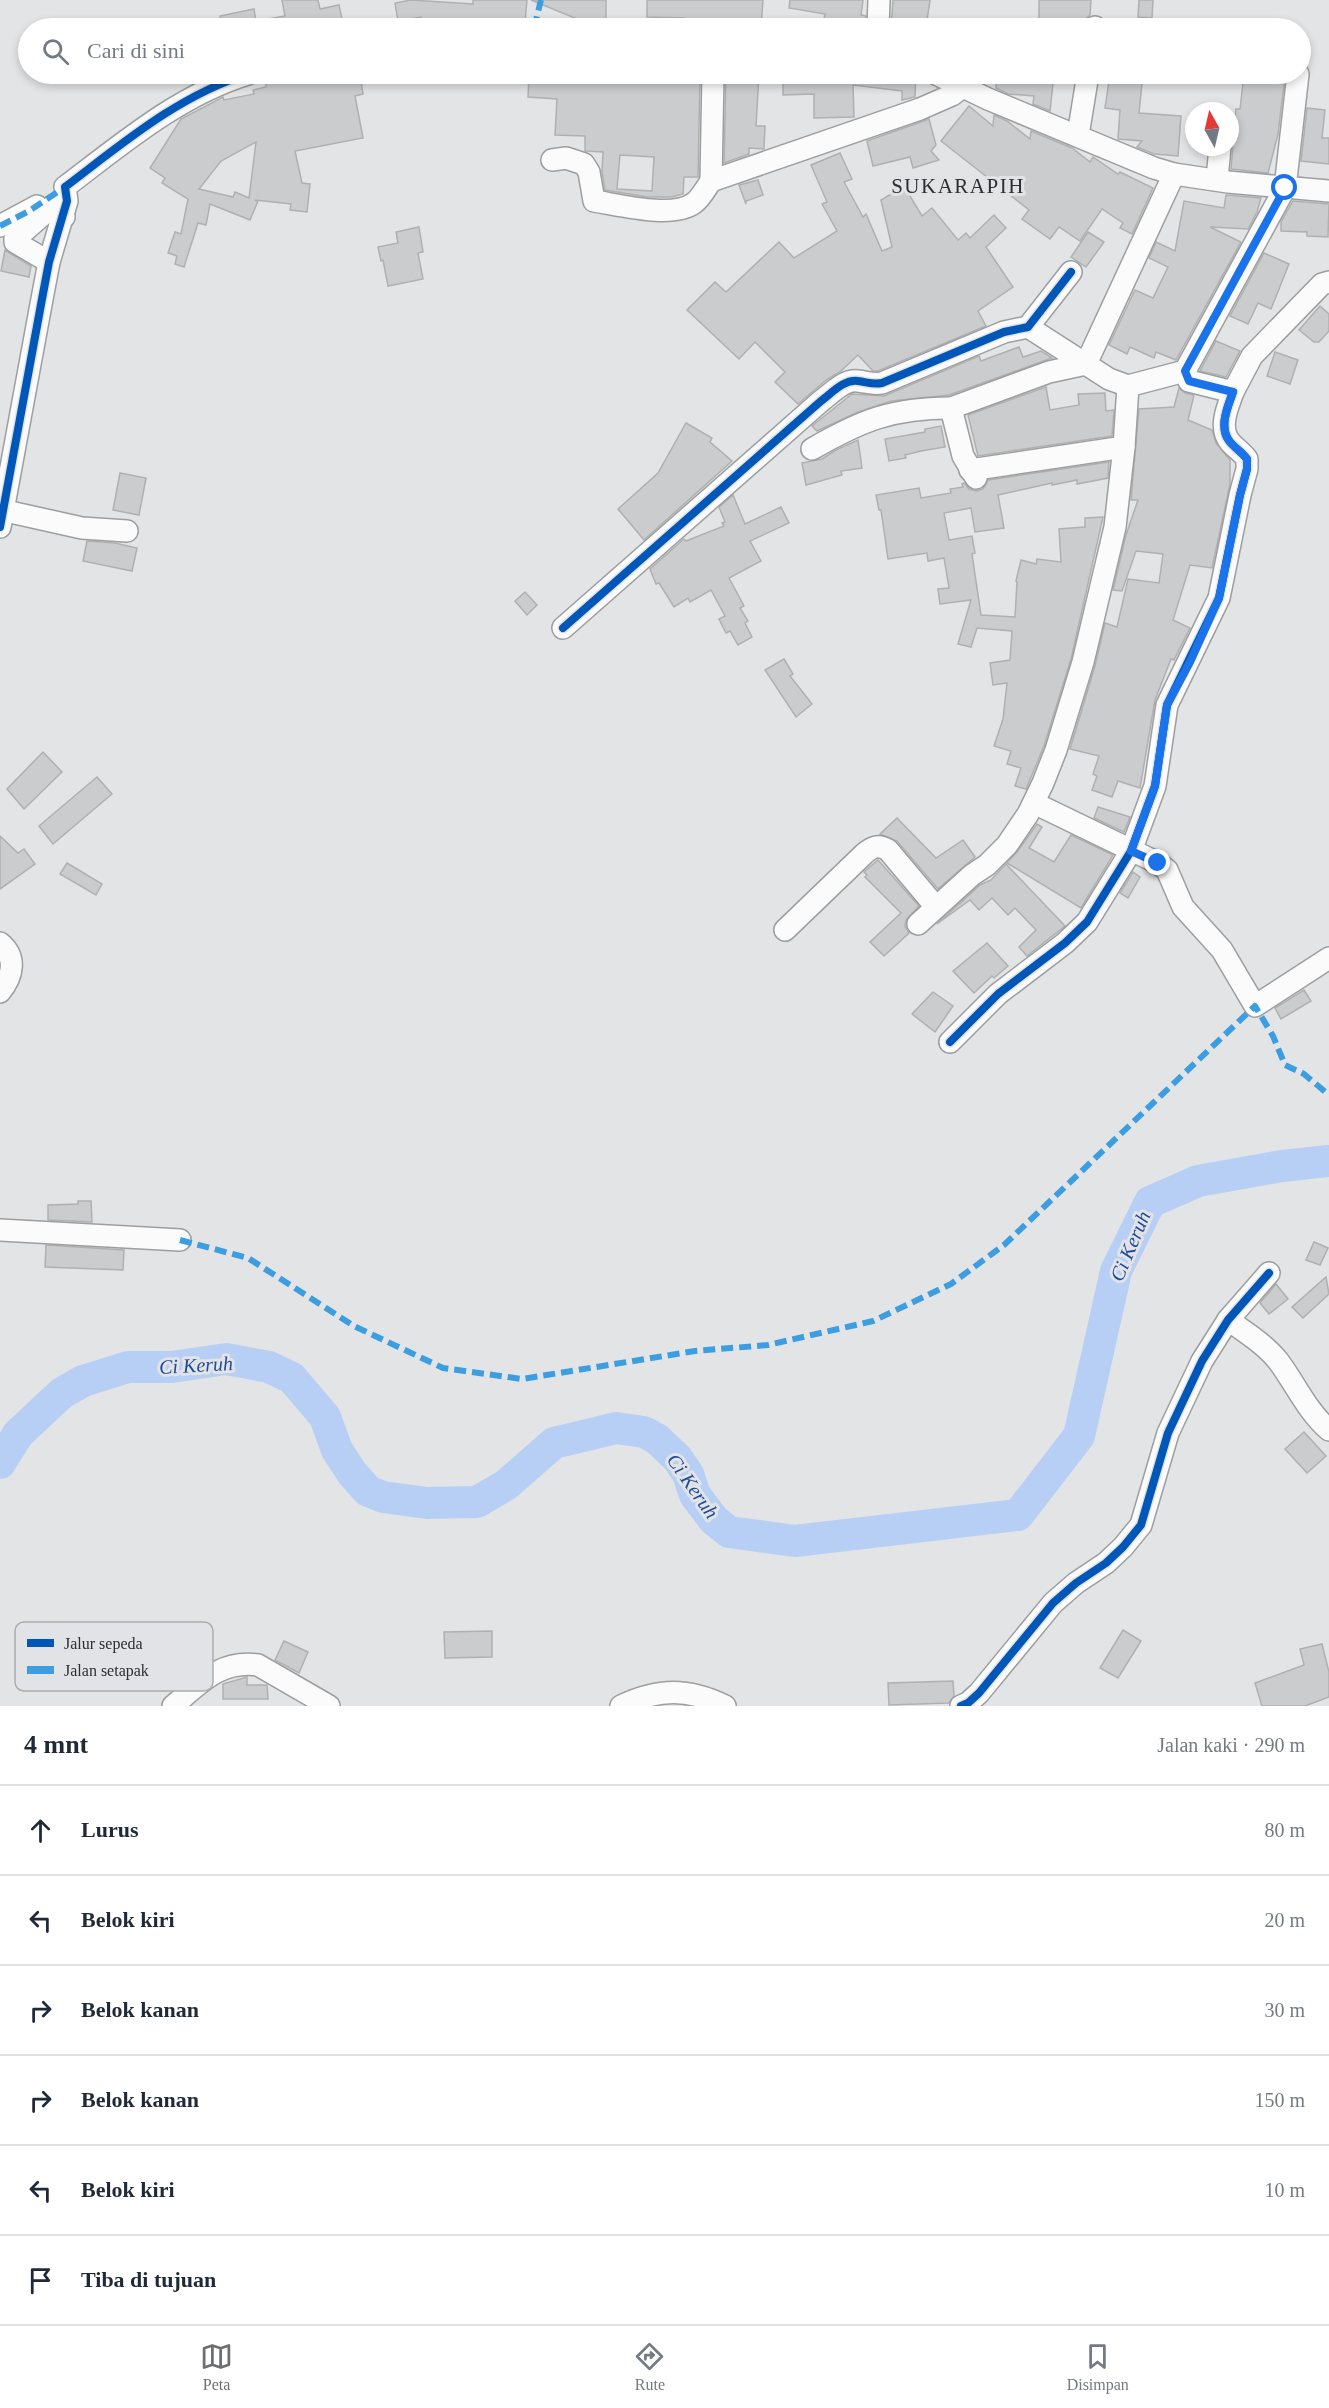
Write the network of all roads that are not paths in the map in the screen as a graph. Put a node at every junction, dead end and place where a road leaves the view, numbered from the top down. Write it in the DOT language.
graph roads {
  1 [pos="879,0"];
  2 [pos="878,18"];
  3 [pos="222,84"];
  4 [pos="713,84"];
  5 [pos="959,84"];
  6 [pos="1086,84"];
  7 [pos="1297,84"];
  8 [pos="964,86"];
  9 [pos="1078,135"];
  10 [pos="1219,156"];
  11 [pos="552,160"];
  12 [pos="1174,174"];
  13 [pos="1217,179"];
  14 [pos="711,181"];
  15 [pos="65,187"];
  16 [pos="1285,188"];
  17 [pos="1329,191"];
  18 [pos="64,217"];
  19 [pos="0,226"];
  20 [pos="49,262"];
  21 [pos="1071,272"];
  22 [pos="1329,282"];
  23 [pos="1028,327"];
  24 [pos="1086,364"];
  25 [pos="1185,371"];
  26 [pos="1128,386"];
  27 [pos="1233,392"];
  28 [pos="951,408"];
  29 [pos="1124,447"];
  30 [pos="812,449"];
  31 [pos="1,518"];
  32 [pos="127,531"];
  33 [pos="563,628"];
  34 [pos="1034,804"];
  35 [pos="1131,851"];
  36 [pos="936,907"];
  37 [pos="918,924"];
  38 [pos="785,930"];
  39 [pos="0,943"];
  40 [pos="1329,958"];
  41 [pos="0,992"];
  42 [pos="950,1042"];
  43 [pos="0,1230"];
  44 [pos="180,1240"];
  45 [pos="1269,1273"];
  46 [pos="1228,1320"];
  47 [pos="1329,1430"];
  48 [pos="213,1675"];
  49 [pos="192,1691"];
  50 [pos="716,1704"];
  51 [pos="966,1705"];
  52 [pos="173,1706"];
  53 [pos="329,1706"];
  54 [pos="621,1706"];
  1 -- 2 [label="street"];
  3 -- 15 [label="street"];
  4 -- 14 [label="street"];
  5 -- 8 [label="street"];
  6 -- 9 [label="street"];
  7 -- 16 [label="street"];
  8 -- 9 [label="street"];
  8 -- 14 [label="street"];
  9 -- 12 [label="street"];
  10 -- 13 [label="street"];
  11 -- 14 [label="street"];
  12 -- 13 [label="street"];
  12 -- 24 [label="street"];
  13 -- 16 [label="street"];
  15 -- 18 [label="street"];
  15 -- 19 [label="street"];
  16 -- 17 [label="street"];
  16 -- 25 [label="street"];
  18 -- 20 [label="street"];
  18 -- 20 [label="street"];
  20 -- 31 [label="street"];
  21 -- 23 [label="street"];
  22 -- 27 [label="street"];
  23 -- 24 [label="street"];
  23 -- 33 [label="street"];
  24 -- 26 [label="street"];
  24 -- 28 [label="street"];
  25 -- 26 [label="street"];
  25 -- 27 [label="street"];
  26 -- 29 [label="street"];
  27 -- 35 [label="street"];
  28 -- 29 [label="street"];
  28 -- 30 [label="street"];
  29 -- 34 [label="street"];
  31 -- 32 [label="street"];
  34 -- 35 [label="street"];
  34 -- 36 [label="street"];
  35 -- 40 [label="street"];
  35 -- 42 [label="street"];
  36 -- 37 [label="street"];
  36 -- 38 [label="street"];
  39 -- 41 [label="street"];
  43 -- 44 [label="street"];
  45 -- 46 [label="street"];
  46 -- 47 [label="street"];
  46 -- 51 [label="street"];
  48 -- 53 [label="street"];
  49 -- 52 [label="street"];
  50 -- 54 [label="street"];
}
